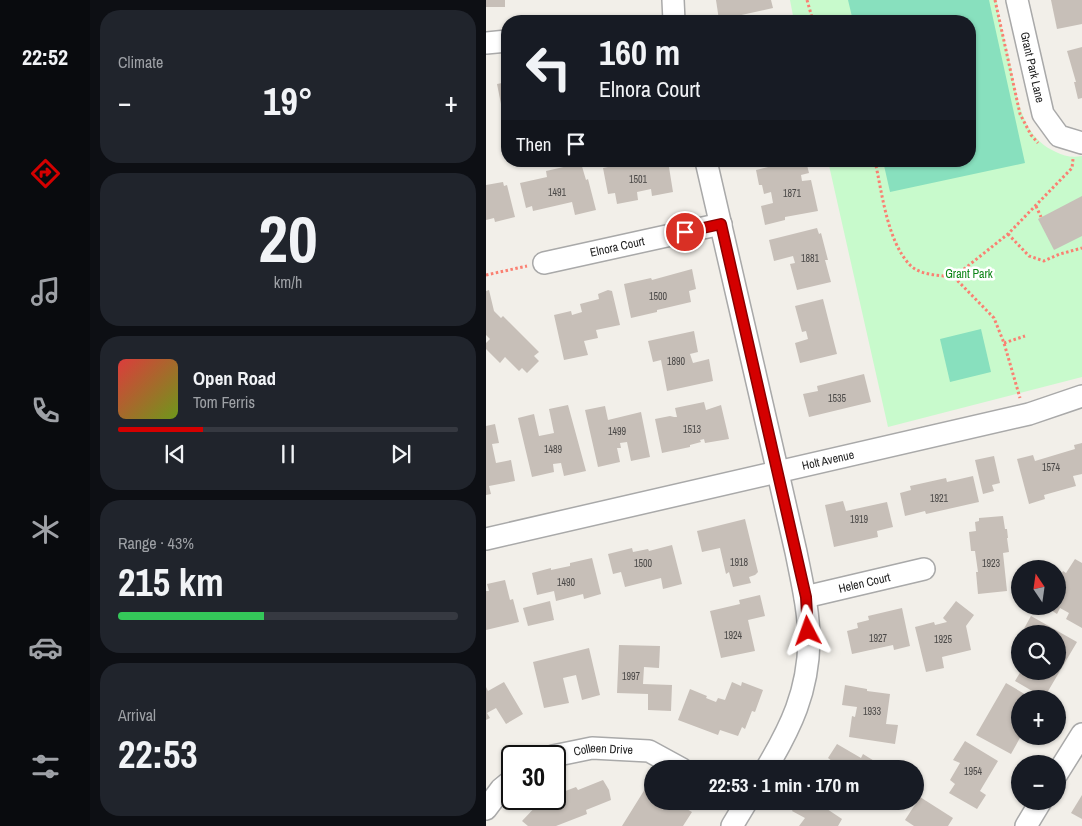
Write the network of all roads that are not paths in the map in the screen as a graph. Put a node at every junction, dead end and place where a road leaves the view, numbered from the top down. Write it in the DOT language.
graph roads {
  1 [pos="673,0"];
  2 [pos="1017,0"];
  3 [pos="674,15"];
  4 [pos="501,42"];
  5 [pos="486,43"];
  6 [pos="1081,143"];
  7 [pos="707,167"];
  8 [pos="721,224"];
  9 [pos="544,263"];
  10 [pos="1082,396"];
  11 [pos="777,471"];
  12 [pos="486,539"];
  13 [pos="924,569"];
  14 [pos="806,597"];
  15 [pos="1082,734"];
  16 [pos="566,753"];
  17 [pos="666,760"];
  18 [pos="771,760"];
  19 [pos="1066,760"];
  20 [pos="501,789"];
  21 [pos="486,809"];
  22 [pos="741,810"];
  23 [pos="1036,810"];
  24 [pos="732,826"];
  25 [pos="1026,826"];
  1 -- 3 [label="street"];
  2 -- 6 [label="street, Grant Park Lane"];
  4 -- 5 [label="street"];
  7 -- 8 [label="street"];
  8 -- 9 [label="street, Elnora Court"];
  8 -- 11 [label="street"];
  10 -- 11 [label="street, Holt Avenue"];
  11 -- 12 [label="street, Holt Avenue"];
  11 -- 14 [label="street"];
  13 -- 14 [label="street, Helen Court"];
  14 -- 18 [label="street"];
  15 -- 19 [label="street"];
  16 -- 17 [label="street, Colleen Drive"];
  20 -- 21 [label="street"];
  22 -- 24 [label="street"];
  23 -- 25 [label="street"];
}
